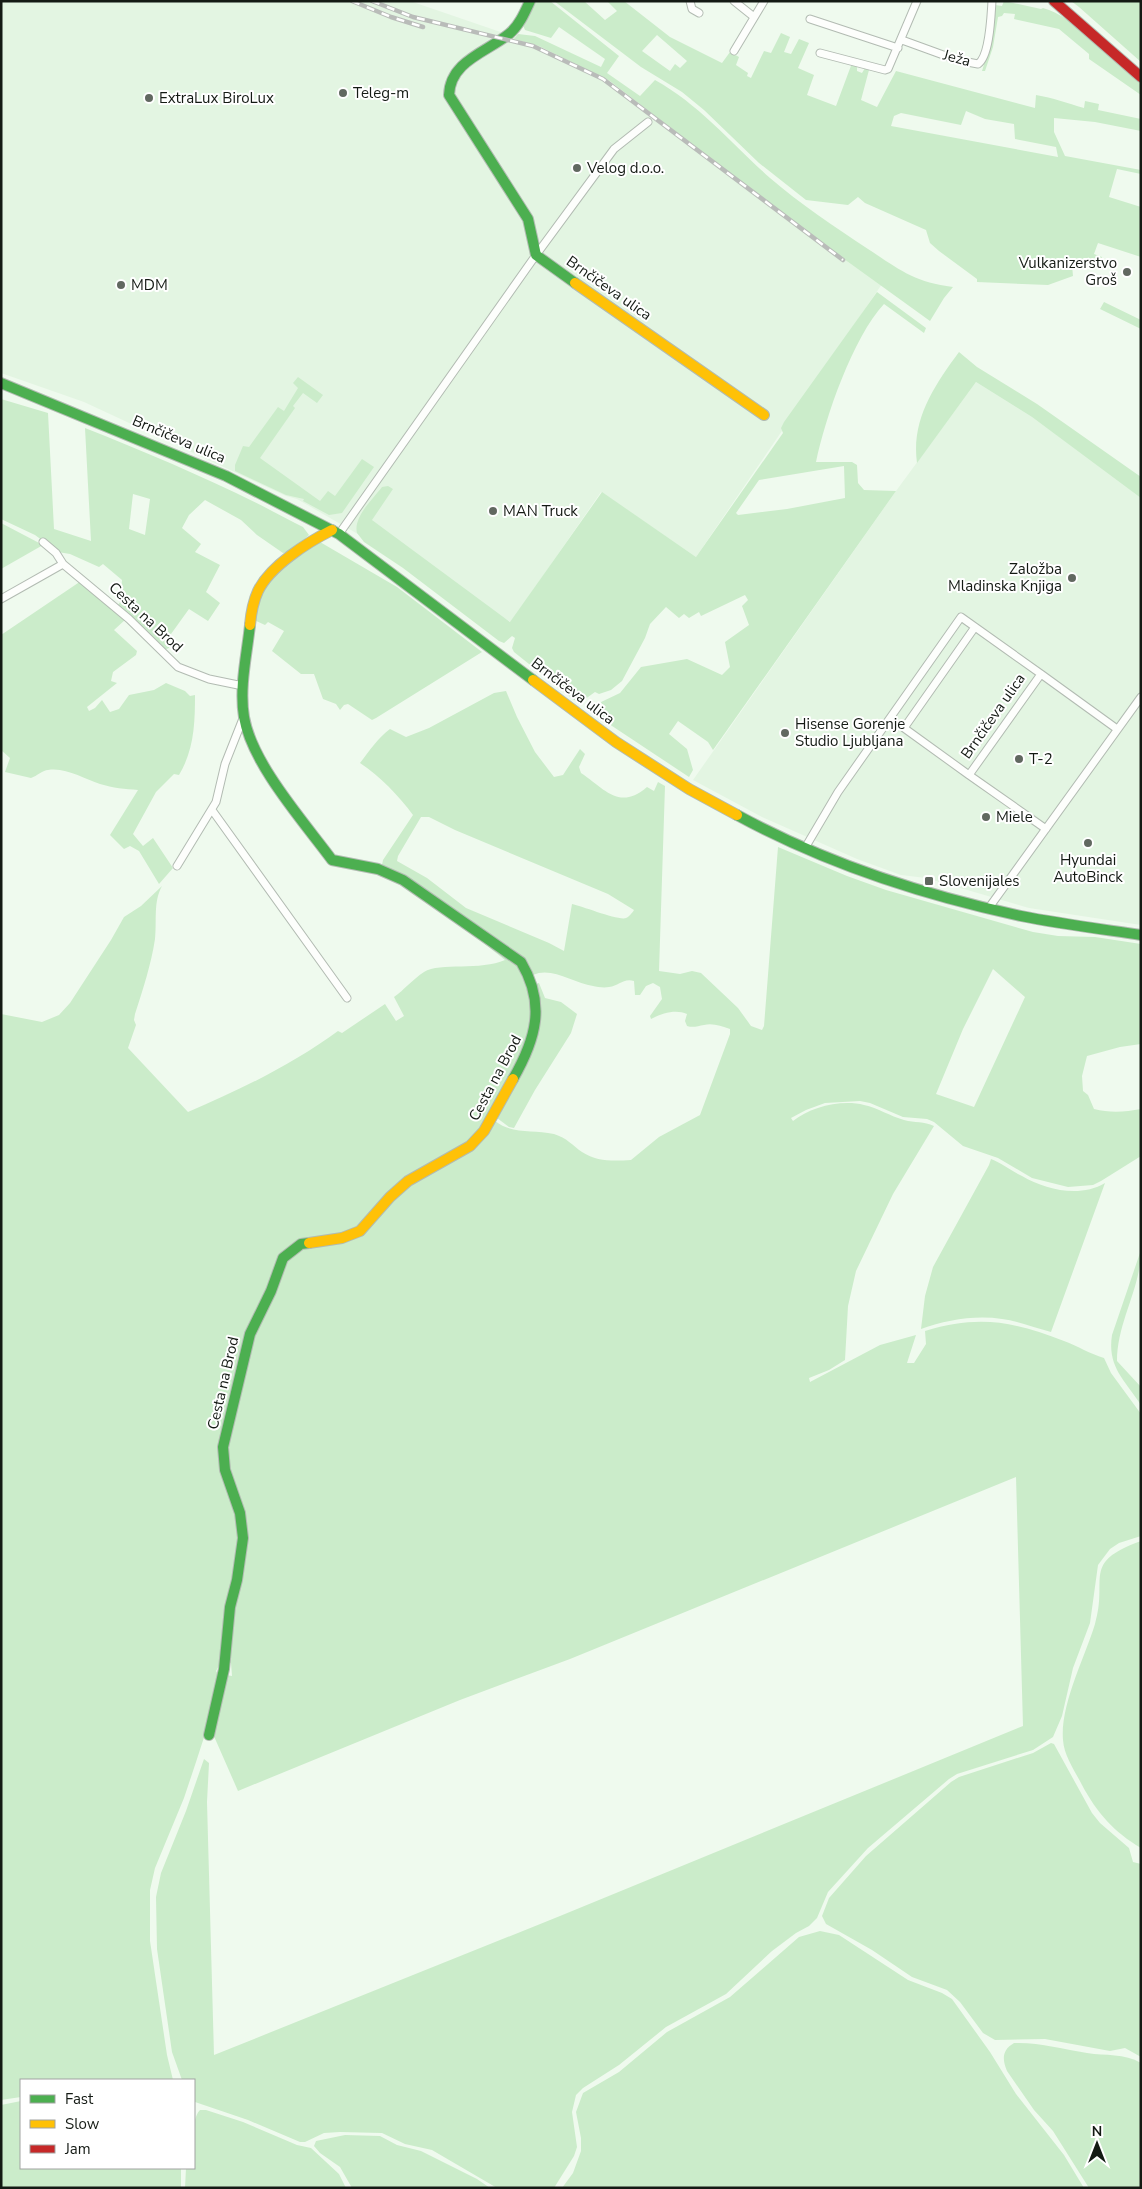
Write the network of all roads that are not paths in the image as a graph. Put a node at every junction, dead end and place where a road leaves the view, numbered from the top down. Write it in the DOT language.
graph roads {
  1 [pos="530,1"];
  2 [pos="690,1"];
  3 [pos="734,1"];
  4 [pos="764,1"];
  5 [pos="917,1"];
  6 [pos="992,1"];
  7 [pos="1054,1"];
  8 [pos="699,13"];
  9 [pos="754,17"];
  10 [pos="810,19"];
  11 [pos="900,44"];
  12 [pos="734,51"];
  13 [pos="820,53"];
  14 [pos="1141,77"];
  15 [pos="648,122"];
  16 [pos="536,255"];
  17 [pos="1,383"];
  18 [pos="764,415"];
  19 [pos="336,532"];
  20 [pos="43,542"];
  21 [pos="63,564"];
  22 [pos="1,599"];
  23 [pos="975,626"];
  24 [pos="1041,674"];
  25 [pos="243,686"];
  26 [pos="1141,697"];
  27 [pos="244,716"];
  28 [pos="1118,729"];
  29 [pos="969,774"];
  30 [pos="212,810"];
  31 [pos="1046,829"];
  32 [pos="805,848"];
  33 [pos="177,866"];
  34 [pos="988,909"];
  35 [pos="1141,935"];
  36 [pos="347,998"];
  37 [pos="209,1735"];
  1 -- 16 [label="street"];
  2 -- 8 [label="street"];
  3 -- 9 [label="street"];
  4 -- 9 [label="street"];
  5 -- 11 [label="street"];
  6 -- 11 [label="street, Ježa"];
  7 -- 14 [label="street"];
  9 -- 12 [label="street"];
  10 -- 11 [label="street"];
  11 -- 13 [label="street"];
  15 -- 16 [label="street"];
  16 -- 18 [label="street, Brnčičeva ulica"];
  16 -- 19 [label="street"];
  17 -- 19 [label="street, Brnčičeva ulica"];
  19 -- 25 [label="street, Cesta na Brod"];
  19 -- 32 [label="street, Brnčičeva ulica"];
  20 -- 21 [label="street, Cesta na Brod"];
  21 -- 22 [label="street"];
  21 -- 25 [label="street, Cesta na Brod"];
  23 -- 24 [label="street"];
  23 -- 29 [label="street"];
  23 -- 32 [label="street"];
  24 -- 28 [label="street, Brnčičeva ulica"];
  24 -- 29 [label="street, Brnčičeva ulica"];
  25 -- 27 [label="street, Cesta na Brod"];
  26 -- 28 [label="street"];
  27 -- 30 [label="street"];
  27 -- 37 [label="street, Cesta na Brod"];
  28 -- 31 [label="street"];
  29 -- 31 [label="street, Brnčičeva ulica"];
  30 -- 33 [label="street"];
  30 -- 36 [label="street"];
  31 -- 34 [label="street"];
  32 -- 34 [label="street, Brnčičeva ulica"];
  34 -- 35 [label="street, Brnčičeva ulica"];
}
